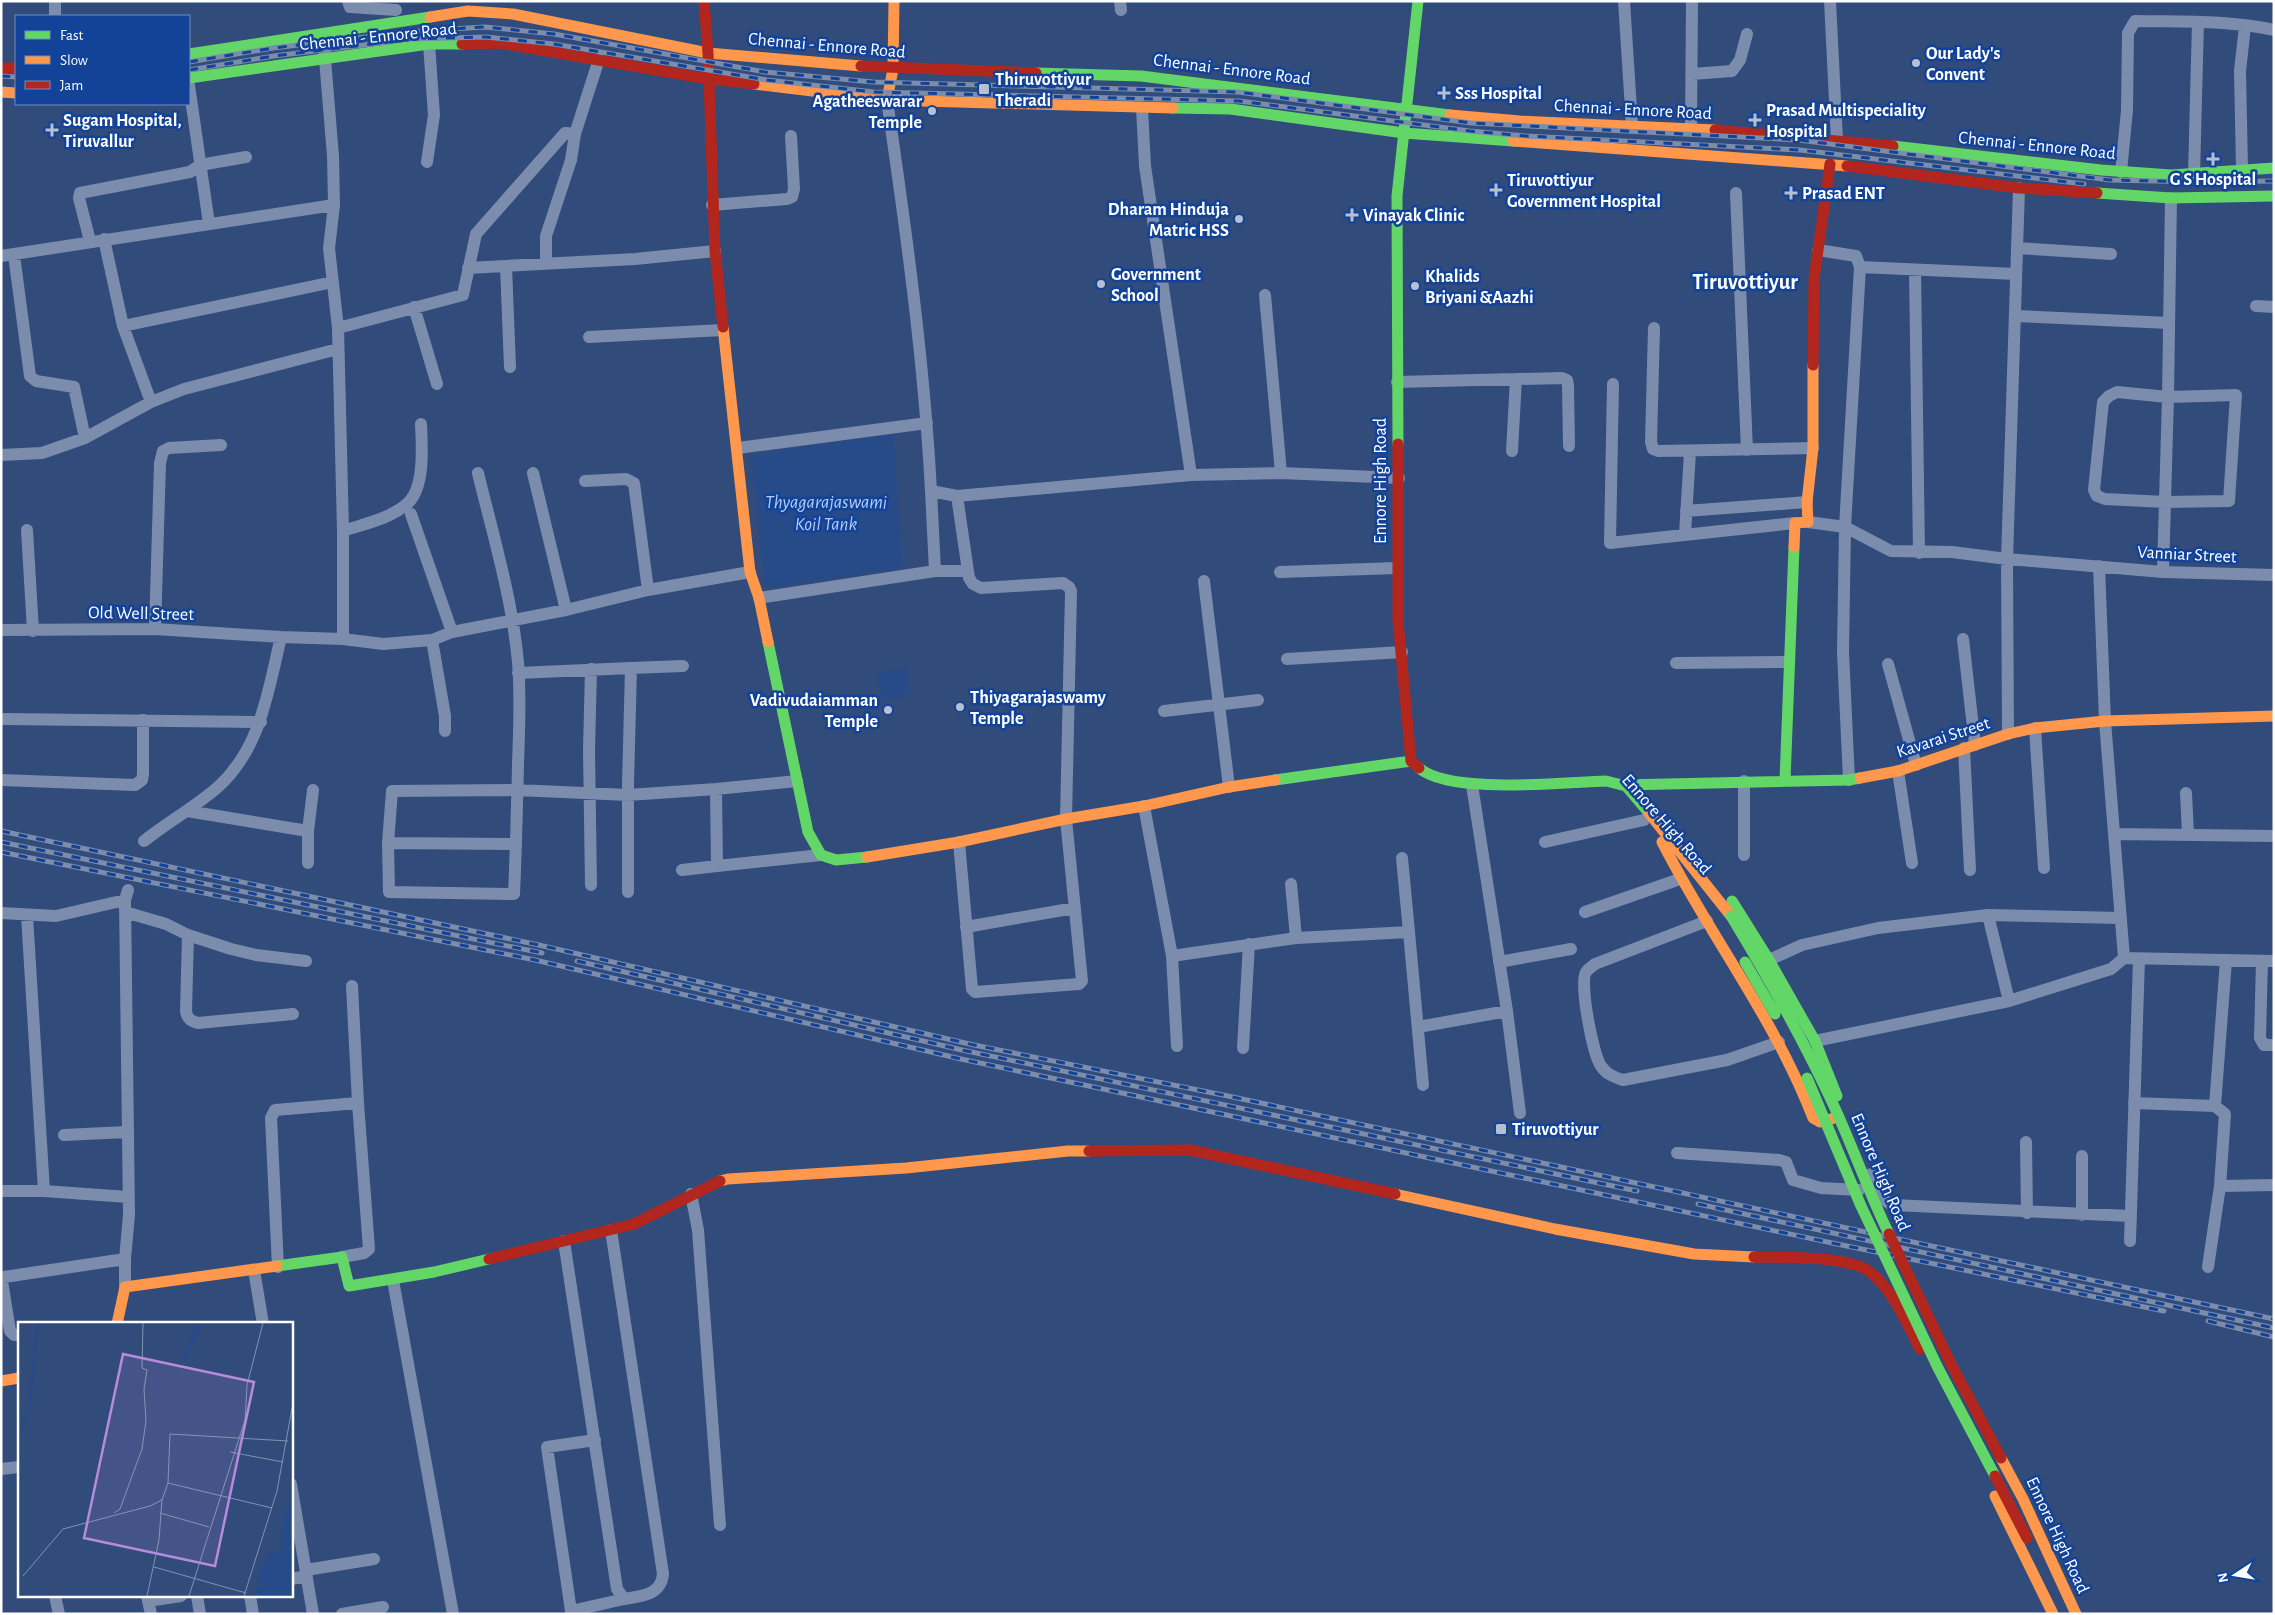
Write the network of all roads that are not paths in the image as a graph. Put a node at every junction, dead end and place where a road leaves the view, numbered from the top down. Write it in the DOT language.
graph roads {
  1 [pos="55,1"];
  2 [pos="348,1"];
  3 [pos="704,1"];
  4 [pos="894,1"];
  5 [pos="1418,1"];
  6 [pos="1624,1"];
  7 [pos="1692,1"];
  8 [pos="1830,1"];
  9 [pos="396,11"];
  10 [pos="55,15"];
  11 [pos="2198,22"];
  12 [pos="2245,26"];
  13 [pos="2274,30"];
  14 [pos="1747,34"];
  15 [pos="323,35"];
  16 [pos="429,44"];
  17 [pos="708,53"];
  18 [pos="190,54"];
  19 [pos="324,59"];
  20 [pos="599,59"];
  21 [pos="1,68"];
  22 [pos="15,68"];
  23 [pos="893,69"];
  24 [pos="1692,74"];
  25 [pos="190,78"];
  26 [pos="708,79"];
  27 [pos="1,92"];
  28 [pos="190,92"];
  29 [pos="15,93"];
  30 [pos="888,100"];
  31 [pos="1142,108"];
  32 [pos="1407,111"];
  33 [pos="1632,126"];
  34 [pos="1691,128"];
  35 [pos="1404,133"];
  36 [pos="575,134"];
  37 [pos="791,136"];
  38 [pos="1837,140"];
  39 [pos="246,157"];
  40 [pos="428,162"];
  41 [pos="1830,164"];
  42 [pos="200,165"];
  43 [pos="2274,168"];
  44 [pos="2242,169"];
  45 [pos="2126,172"];
  46 [pos="2194,175"];
  47 [pos="2019,188"];
  48 [pos="1736,193"];
  49 [pos="2130,195"];
  50 [pos="2274,196"];
  51 [pos="2171,198"];
  52 [pos="334,205"];
  53 [pos="712,205"];
  54 [pos="209,224"];
  55 [pos="104,239"];
  56 [pos="90,242"];
  57 [pos="2017,248"];
  58 [pos="1818,250"];
  59 [pos="715,251"];
  60 [pos="2111,254"];
  61 [pos="7,255"];
  62 [pos="546,264"];
  63 [pos="506,266"];
  64 [pos="1860,266"];
  65 [pos="468,268"];
  66 [pos="1915,270"];
  67 [pos="2016,274"];
  68 [pos="333,282"];
  69 [pos="1265,295"];
  70 [pos="2256,306"];
  71 [pos="414,307"];
  72 [pos="2274,307"];
  73 [pos="2016,316"];
  74 [pos="2169,324"];
  75 [pos="123,326"];
  76 [pos="338,328"];
  77 [pos="1654,328"];
  78 [pos="723,330"];
  79 [pos="589,338"];
  80 [pos="338,349"];
  81 [pos="510,367"];
  82 [pos="1516,379"];
  83 [pos="1398,382"];
  84 [pos="437,384"];
  85 [pos="1613,384"];
  86 [pos="2168,397"];
  87 [pos="151,402"];
  88 [pos="927,423"];
  89 [pos="421,424"];
  90 [pos="85,438"];
  91 [pos="221,445"];
  92 [pos="1569,446"];
  93 [pos="738,448"];
  94 [pos="1813,448"];
  95 [pos="1747,450"];
  96 [pos="1512,451"];
  97 [pos="1690,452"];
  98 [pos="1,455"];
  99 [pos="478,473"];
  100 [pos="533,473"];
  101 [pos="1281,473"];
  102 [pos="1191,475"];
  103 [pos="1399,478"];
  104 [pos="585,481"];
  105 [pos="931,491"];
  106 [pos="957,496"];
  107 [pos="1807,502"];
  108 [pos="2165,502"];
  109 [pos="1686,511"];
  110 [pos="411,514"];
  111 [pos="1808,522"];
  112 [pos="1795,523"];
  113 [pos="1845,527"];
  114 [pos="27,530"];
  115 [pos="343,531"];
  116 [pos="1685,534"];
  117 [pos="1919,553"];
  118 [pos="2007,559"];
  119 [pos="2099,566"];
  120 [pos="1397,568"];
  121 [pos="935,571"];
  122 [pos="968,571"];
  123 [pos="750,572"];
  124 [pos="1280,572"];
  125 [pos="2163,572"];
  126 [pos="2274,575"];
  127 [pos="1204,581"];
  128 [pos="648,590"];
  129 [pos="759,598"];
  130 [pos="566,610"];
  131 [pos="513,620"];
  132 [pos="156,629"];
  133 [pos="1,630"];
  134 [pos="33,631"];
  135 [pos="452,632"];
  136 [pos="280,637"];
  137 [pos="1963,638"];
  138 [pos="343,639"];
  139 [pos="432,640"];
  140 [pos="1402,652"];
  141 [pos="1287,659"];
  142 [pos="1789,662"];
  143 [pos="1676,663"];
  144 [pos="1888,664"];
  145 [pos="683,666"];
  146 [pos="631,668"];
  147 [pos="591,669"];
  148 [pos="518,673"];
  149 [pos="1258,700"];
  150 [pos="1219,704"];
  151 [pos="1164,711"];
  152 [pos="2274,716"];
  153 [pos="4,719"];
  154 [pos="143,720"];
  155 [pos="2105,721"];
  156 [pos="261,722"];
  157 [pos="2035,728"];
  158 [pos="445,731"];
  159 [pos="2008,734"];
  160 [pos="1970,747"];
  161 [pos="1411,761"];
  162 [pos="1916,765"];
  163 [pos="1898,771"];
  164 [pos="1,780"];
  165 [pos="1785,780"];
  166 [pos="1849,780"];
  167 [pos="797,781"];
  168 [pos="1744,781"];
  169 [pos="1472,785"];
  170 [pos="1229,787"];
  171 [pos="1619,787"];
  172 [pos="716,789"];
  173 [pos="313,790"];
  174 [pos="517,790"];
  175 [pos="590,793"];
  176 [pos="2186,793"];
  177 [pos="628,795"];
  178 [pos="1144,806"];
  179 [pos="187,811"];
  180 [pos="1066,819"];
  181 [pos="1644,820"];
  182 [pos="308,831"];
  183 [pos="2114,834"];
  184 [pos="2188,834"];
  185 [pos="2274,836"];
  186 [pos="144,841"];
  187 [pos="388,842"];
  188 [pos="960,842"];
  189 [pos="1545,842"];
  190 [pos="1662,842"];
  191 [pos="516,844"];
  192 [pos="822,855"];
  193 [pos="1744,855"];
  194 [pos="1402,858"];
  195 [pos="308,862"];
  196 [pos="1912,863"];
  197 [pos="717,866"];
  198 [pos="1693,866"];
  199 [pos="2044,868"];
  200 [pos="682,870"];
  201 [pos="1970,870"];
  202 [pos="1680,879"];
  203 [pos="1291,884"];
  204 [pos="591,885"];
  205 [pos="628,892"];
  206 [pos="126,901"];
  207 [pos="1075,908"];
  208 [pos="1585,912"];
  209 [pos="1,913"];
  210 [pos="1988,915"];
  211 [pos="28,916"];
  212 [pos="1726,918"];
  213 [pos="2121,918"];
  214 [pos="1706,921"];
  215 [pos="966,927"];
  216 [pos="1409,932"];
  217 [pos="188,934"];
  218 [pos="1296,938"];
  219 [pos="1249,944"];
  220 [pos="1571,949"];
  221 [pos="1172,956"];
  222 [pos="2124,958"];
  223 [pos="2139,958"];
  224 [pos="1769,960"];
  225 [pos="2226,960"];
  226 [pos="306,961"];
  227 [pos="2268,961"];
  228 [pos="1499,962"];
  229 [pos="352,986"];
  230 [pos="2008,1001"];
  231 [pos="1507,1011"];
  232 [pos="293,1014"];
  233 [pos="1418,1027"];
  234 [pos="1815,1041"];
  235 [pos="1779,1042"];
  236 [pos="2274,1045"];
  237 [pos="1177,1046"];
  238 [pos="1243,1048"];
  239 [pos="1423,1085"];
  240 [pos="358,1103"];
  241 [pos="2134,1103"];
  242 [pos="2215,1106"];
  243 [pos="1520,1113"];
  244 [pos="1845,1114"];
  245 [pos="127,1132"];
  246 [pos="64,1135"];
  247 [pos="2026,1142"];
  248 [pos="1677,1153"];
  249 [pos="2082,1156"];
  250 [pos="2274,1185"];
  251 [pos="2220,1186"];
  252 [pos="1,1191"];
  253 [pos="44,1191"];
  254 [pos="1879,1191"];
  255 [pos="691,1194"];
  256 [pos="128,1197"];
  257 [pos="2027,1213"];
  258 [pos="2082,1215"];
  259 [pos="2131,1216"];
  260 [pos="611,1230"];
  261 [pos="564,1241"];
  262 [pos="2130,1241"];
  263 [pos="342,1257"];
  264 [pos="125,1259"];
  265 [pos="278,1267"];
  266 [pos="2208,1267"];
  267 [pos="254,1270"];
  268 [pos="393,1280"];
  269 [pos="125,1287"];
  270 [pos="4,1308"];
  271 [pos="114,1322"];
  272 [pos="263,1322"];
  273 [pos="18,1335"];
  274 [pos="18,1378"];
  275 [pos="1,1381"];
  276 [pos="595,1440"];
  277 [pos="18,1467"];
  278 [pos="1,1469"];
  279 [pos="292,1490"];
  280 [pos="720,1525"];
  281 [pos="374,1559"];
  282 [pos="307,1573"];
  283 [pos="292,1579"];
  284 [pos="55,1598"];
  285 [pos="173,1598"];
  286 [pos="197,1598"];
  287 [pos="250,1598"];
  288 [pos="624,1599"];
  289 [pos="149,1604"];
  290 [pos="383,1607"];
  291 [pos="59,1614"];
  292 [pos="200,1614"];
  293 [pos="253,1614"];
  294 [pos="313,1614"];
  295 [pos="342,1614"];
  296 [pos="453,1614"];
  297 [pos="2053,1614"];
  298 [pos="2063,1614"];
  299 [pos="2076,1614"];
  1 -- 10 [label="street"];
  2 -- 9 [label="street"];
  3 -- 17 [label="main road"];
  4 -- 23 [label="main road"];
  5 -- 32 [label="main road, Ennore High Road"];
  6 -- 33 [label="street"];
  7 -- 24 [label="street"];
  8 -- 38 [label="street"];
  9 -- 15 [label="main road, Chennai - Ennore Road"];
  9 -- 17 [label="main road, Chennai - Ennore Road"];
  11 -- 12 [label="street"];
  11 -- 45 [label="street"];
  11 -- 46 [label="street"];
  12 -- 13 [label="street"];
  12 -- 44 [label="street"];
  14 -- 24 [label="street"];
  15 -- 18 [label="main road, Chennai - Ennore Road"];
  15 -- 19 [label="street"];
  16 -- 19 [label="main road, Chennai - Ennore Road"];
  16 -- 20 [label="main road, Chennai - Ennore Road"];
  16 -- 40 [label="street"];
  17 -- 23 [label="main road, Chennai - Ennore Road"];
  17 -- 26 [label="main road"];
  19 -- 25 [label="main road, Chennai - Ennore Road"];
  19 -- 52 [label="street"];
  20 -- 26 [label="main road, Chennai - Ennore Road"];
  20 -- 36 [label="street"];
  21 -- 22 [label="main road"];
  23 -- 30 [label="main road"];
  23 -- 32 [label="main road, Chennai - Ennore Road"];
  24 -- 34 [label="street"];
  26 -- 30 [label="main road, Chennai - Ennore Road"];
  26 -- 53 [label="main road"];
  27 -- 29 [label="main road"];
  28 -- 42 [label="street"];
  30 -- 31 [label="main road, Chennai - Ennore Road"];
  30 -- 88 [label="street"];
  31 -- 35 [label="main road, Chennai - Ennore Road"];
  31 -- 102 [label="street"];
  32 -- 33 [label="main road, Chennai - Ennore Road"];
  32 -- 35 [label="main road, Ennore High Road"];
  33 -- 34 [label="main road, Chennai - Ennore Road"];
  34 -- 38 [label="main road, Chennai - Ennore Road"];
  35 -- 41 [label="main road, Chennai - Ennore Road"];
  35 -- 83 [label="main road, Ennore High Road"];
  36 -- 62 [label="street"];
  36 -- 65 [label="street"];
  37 -- 53 [label="street"];
  38 -- 45 [label="main road, Chennai - Ennore Road"];
  39 -- 42 [label="street"];
  41 -- 47 [label="main road, Chennai - Ennore Road"];
  41 -- 58 [label="main road"];
  42 -- 54 [label="street"];
  42 -- 56 [label="street"];
  43 -- 44 [label="main road, Chennai - Ennore Road"];
  44 -- 46 [label="main road, Chennai - Ennore Road"];
  45 -- 46 [label="main road, Chennai - Ennore Road"];
  45 -- 49 [label="main road"];
  47 -- 49 [label="main road, Chennai - Ennore Road"];
  47 -- 57 [label="street"];
  48 -- 95 [label="street"];
  49 -- 51 [label="main road, Chennai - Ennore Road"];
  50 -- 51 [label="main road, Chennai - Ennore Road"];
  51 -- 74 [label="street"];
  52 -- 54 [label="street"];
  52 -- 68 [label="street"];
  53 -- 59 [label="main road"];
  54 -- 55 [label="street"];
  55 -- 56 [label="street"];
  55 -- 75 [label="street"];
  56 -- 61 [label="street"];
  57 -- 60 [label="street"];
  57 -- 67 [label="street"];
  58 -- 64 [label="street"];
  58 -- 94 [label="main road"];
  59 -- 62 [label="street"];
  59 -- 78 [label="main road"];
  61 -- 90 [label="street"];
  62 -- 63 [label="street"];
  63 -- 65 [label="street"];
  63 -- 81 [label="street"];
  64 -- 66 [label="street"];
  64 -- 113 [label="street"];
  65 -- 71 [label="street"];
  66 -- 67 [label="street"];
  66 -- 117 [label="street"];
  67 -- 73 [label="street"];
  68 -- 75 [label="street"];
  68 -- 76 [label="street"];
  69 -- 101 [label="street"];
  70 -- 72 [label="street"];
  71 -- 76 [label="street"];
  71 -- 84 [label="street"];
  73 -- 74 [label="street"];
  73 -- 118 [label="street"];
  74 -- 86 [label="street"];
  75 -- 87 [label="street"];
  76 -- 80 [label="street"];
  77 -- 97 [label="street"];
  78 -- 79 [label="street"];
  78 -- 93 [label="main road"];
  80 -- 87 [label="street"];
  80 -- 115 [label="street"];
  82 -- 83 [label="street"];
  82 -- 92 [label="street"];
  82 -- 96 [label="street"];
  83 -- 103 [label="main road, Ennore High Road"];
  85 -- 116 [label="street"];
  86 -- 108 [label="street"];
  86 -- 108 [label="street"];
  86 -- 108 [label="street"];
  87 -- 90 [label="street"];
  88 -- 93 [label="street"];
  88 -- 105 [label="street"];
  89 -- 115 [label="street"];
  90 -- 98 [label="street"];
  91 -- 132 [label="street"];
  93 -- 123 [label="main road"];
  94 -- 95 [label="street"];
  94 -- 107 [label="main road"];
  95 -- 97 [label="street"];
  97 -- 109 [label="street"];
  99 -- 131 [label="street"];
  100 -- 130 [label="street"];
  101 -- 102 [label="street"];
  101 -- 103 [label="street"];
  102 -- 106 [label="street"];
  103 -- 120 [label="main road, Ennore High Road"];
  104 -- 128 [label="street"];
  105 -- 106 [label="street"];
  105 -- 121 [label="street"];
  106 -- 122 [label="street"];
  107 -- 109 [label="street"];
  107 -- 111 [label="main road"];
  108 -- 125 [label="street"];
  109 -- 116 [label="street"];
  110 -- 135 [label="street"];
  111 -- 112 [label="main road"];
  111 -- 113 [label="street, Vanniar Street"];
  112 -- 116 [label="street"];
  112 -- 142 [label="main road"];
  113 -- 117 [label="street, Vanniar Street"];
  113 -- 166 [label="street"];
  114 -- 134 [label="street"];
  115 -- 138 [label="street"];
  117 -- 118 [label="street, Vanniar Street"];
  118 -- 119 [label="street, Vanniar Street"];
  118 -- 159 [label="street"];
  119 -- 125 [label="street, Vanniar Street"];
  119 -- 155 [label="street"];
  120 -- 124 [label="street"];
  120 -- 140 [label="main road, Ennore High Road"];
  121 -- 122 [label="street"];
  121 -- 129 [label="street"];
  122 -- 180 [label="street"];
  123 -- 128 [label="street, Old Well Street"];
  123 -- 129 [label="main road"];
  125 -- 126 [label="street, Vanniar Street"];
  127 -- 150 [label="street"];
  128 -- 130 [label="street, Old Well Street"];
  129 -- 167 [label="main road"];
  130 -- 131 [label="street, Old Well Street"];
  131 -- 135 [label="street, Old Well Street"];
  131 -- 148 [label="street"];
  132 -- 134 [label="street, Old Well Street"];
  132 -- 136 [label="street, Old Well Street"];
  133 -- 134 [label="street, Old Well Street"];
  135 -- 139 [label="street, Old Well Street"];
  136 -- 138 [label="street, Old Well Street"];
  136 -- 156 [label="street"];
  137 -- 160 [label="street"];
  138 -- 139 [label="street, Old Well Street"];
  139 -- 158 [label="street"];
  140 -- 141 [label="street"];
  140 -- 161 [label="main road, Ennore High Road"];
  142 -- 143 [label="street"];
  142 -- 165 [label="main road"];
  144 -- 162 [label="street"];
  145 -- 146 [label="street"];
  146 -- 147 [label="street"];
  146 -- 177 [label="street"];
  147 -- 148 [label="street"];
  147 -- 175 [label="street"];
  148 -- 174 [label="street"];
  149 -- 150 [label="street"];
  150 -- 151 [label="street"];
  150 -- 170 [label="street"];
  152 -- 155 [label="main road, Kavarai Street"];
  153 -- 154 [label="street"];
  154 -- 156 [label="street"];
  154 -- 164 [label="street"];
  155 -- 157 [label="main road, Kavarai Street"];
  155 -- 183 [label="street"];
  156 -- 179 [label="street"];
  157 -- 159 [label="main road, Kavarai Street"];
  157 -- 199 [label="street"];
  159 -- 160 [label="main road, Kavarai Street"];
  160 -- 162 [label="main road, Kavarai Street"];
  160 -- 201 [label="street"];
  161 -- 169 [label="main road, Ennore High Road"];
  161 -- 170 [label="main road"];
  162 -- 163 [label="main road, Kavarai Street"];
  163 -- 166 [label="main road, Kavarai Street"];
  163 -- 196 [label="street"];
  165 -- 166 [label="main road, Kavarai Street"];
  165 -- 168 [label="main road, Kavarai Street"];
  167 -- 172 [label="street"];
  167 -- 192 [label="main road"];
  168 -- 171 [label="main road, Kavarai Street"];
  168 -- 193 [label="street"];
  169 -- 171 [label="main road, Ennore High Road"];
  169 -- 228 [label="street"];
  170 -- 178 [label="main road"];
  171 -- 181 [label="main road, Ennore High Road"];
  171 -- 198 [label="main road, Ennore High Road"];
  172 -- 177 [label="street"];
  172 -- 197 [label="street"];
  173 -- 182 [label="street"];
  174 -- 175 [label="street"];
  174 -- 187 [label="street"];
  174 -- 191 [label="street"];
  175 -- 177 [label="street"];
  175 -- 204 [label="street"];
  176 -- 184 [label="street"];
  177 -- 205 [label="street"];
  178 -- 180 [label="main road"];
  178 -- 221 [label="street"];
  179 -- 182 [label="street"];
  179 -- 186 [label="street"];
  180 -- 188 [label="main road"];
  180 -- 207 [label="street"];
  181 -- 189 [label="street"];
  181 -- 190 [label="main road, Ennore High Road"];
  182 -- 195 [label="street"];
  183 -- 184 [label="street"];
  183 -- 213 [label="street"];
  184 -- 185 [label="street"];
  187 -- 191 [label="street"];
  187 -- 191 [label="street"];
  188 -- 192 [label="main road"];
  188 -- 215 [label="street"];
  190 -- 202 [label="main road"];
  190 -- 212 [label="main road, Ennore High Road"];
  192 -- 197 [label="street"];
  194 -- 216 [label="street"];
  197 -- 200 [label="street"];
  198 -- 212 [label="main road, Ennore High Road"];
  198 -- 224 [label="main road"];
  202 -- 208 [label="street"];
  202 -- 214 [label="main road"];
  203 -- 218 [label="street"];
  206 -- 211 [label="street"];
  206 -- 217 [label="street"];
  206 -- 245 [label="street"];
  207 -- 215 [label="street"];
  207 -- 215 [label="street"];
  209 -- 211 [label="street"];
  210 -- 213 [label="street"];
  210 -- 224 [label="street"];
  210 -- 230 [label="street"];
  211 -- 253 [label="street"];
  212 -- 298 [label="main road, Ennore High Road, bridge"];
  212 -- 299 [label="main road, Ennore High Road, bridge"];
  213 -- 222 [label="street"];
  214 -- 235 [label="main road"];
  214 -- 235 [label="street"];
  216 -- 218 [label="street"];
  216 -- 233 [label="street"];
  217 -- 226 [label="street"];
  217 -- 232 [label="street"];
  218 -- 219 [label="street"];
  219 -- 221 [label="street"];
  219 -- 238 [label="street"];
  220 -- 228 [label="street"];
  221 -- 237 [label="street"];
  222 -- 223 [label="street"];
  222 -- 230 [label="street"];
  223 -- 225 [label="street"];
  223 -- 241 [label="street"];
  224 -- 234 [label="main road"];
  225 -- 227 [label="street"];
  225 -- 242 [label="street"];
  227 -- 236 [label="street"];
  228 -- 231 [label="street"];
  229 -- 240 [label="street"];
  230 -- 234 [label="street"];
  231 -- 233 [label="street"];
  231 -- 243 [label="street"];
  233 -- 239 [label="street"];
  234 -- 244 [label="main road"];
  235 -- 244 [label="main road"];
  240 -- 263 [label="street"];
  240 -- 265 [label="street"];
  241 -- 242 [label="street"];
  241 -- 259 [label="street"];
  242 -- 251 [label="street"];
  244 -- 254 [label="street"];
  245 -- 246 [label="street"];
  245 -- 256 [label="street"];
  247 -- 257 [label="street"];
  248 -- 254 [label="street"];
  249 -- 258 [label="street"];
  250 -- 251 [label="street"];
  251 -- 266 [label="street"];
  252 -- 253 [label="street"];
  253 -- 256 [label="street"];
  254 -- 257 [label="street"];
  255 -- 260 [label="main road"];
  255 -- 280 [label="street"];
  255 -- 297 [label="main road"];
  256 -- 264 [label="street"];
  257 -- 258 [label="street"];
  258 -- 259 [label="street"];
  259 -- 262 [label="street"];
  260 -- 261 [label="main road"];
  260 -- 288 [label="street"];
  261 -- 268 [label="main road"];
  261 -- 276 [label="street"];
  263 -- 265 [label="main road"];
  263 -- 268 [label="main road"];
  264 -- 269 [label="street"];
  264 -- 270 [label="street"];
  265 -- 267 [label="main road"];
  267 -- 269 [label="main road"];
  267 -- 272 [label="street"];
  268 -- 296 [label="street"];
  269 -- 271 [label="main road"];
  270 -- 273 [label="street"];
  274 -- 275 [label="main road"];
  276 -- 288 [label="street"];
  276 -- 288 [label="street"];
  277 -- 278 [label="street"];
  279 -- 282 [label="street"];
  281 -- 282 [label="street"];
  282 -- 283 [label="street"];
  282 -- 294 [label="street"];
  284 -- 291 [label="street"];
  285 -- 289 [label="street"];
  286 -- 292 [label="street"];
  287 -- 293 [label="street"];
  290 -- 295 [label="street"];
}
